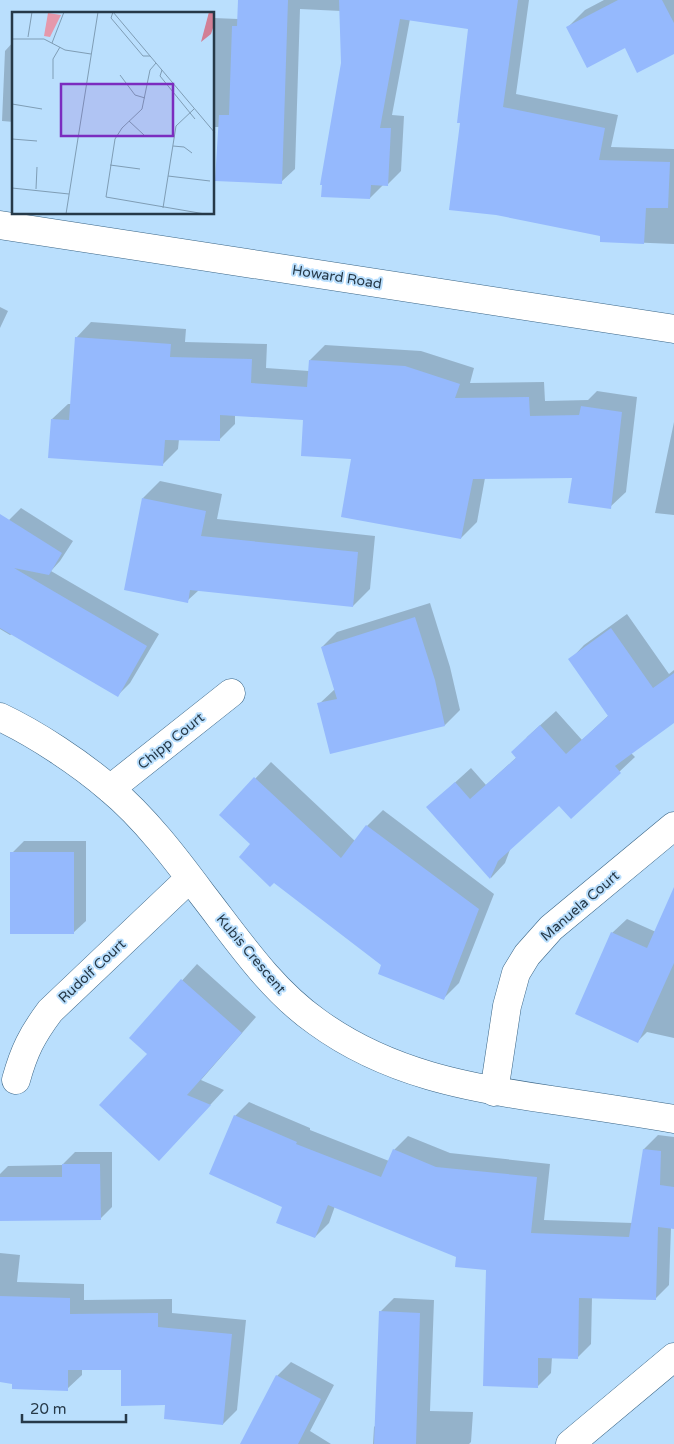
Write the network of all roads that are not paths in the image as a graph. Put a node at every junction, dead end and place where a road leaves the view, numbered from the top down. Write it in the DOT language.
graph roads {
  1 [pos="0,224"];
  2 [pos="674,329"];
  3 [pos="231,693"];
  4 [pos="0,718"];
  5 [pos="110,789"];
  6 [pos="674,826"];
  7 [pos="190,878"];
  8 [pos="16,1080"];
  9 [pos="494,1092"];
  10 [pos="674,1119"];
  11 [pos="674,1357"];
  12 [pos="570,1444"];
  1 -- 2 [label="street, Howard Road"];
  3 -- 5 [label="street, Chipp Court"];
  4 -- 5 [label="street, Kubis Crescent"];
  5 -- 7 [label="street, Kubis Crescent"];
  6 -- 9 [label="street, Manuela Court"];
  7 -- 8 [label="street, Rudolf Court"];
  7 -- 9 [label="street, Kubis Crescent"];
  9 -- 10 [label="street, Kubis Crescent"];
  11 -- 12 [label="street"];
}
